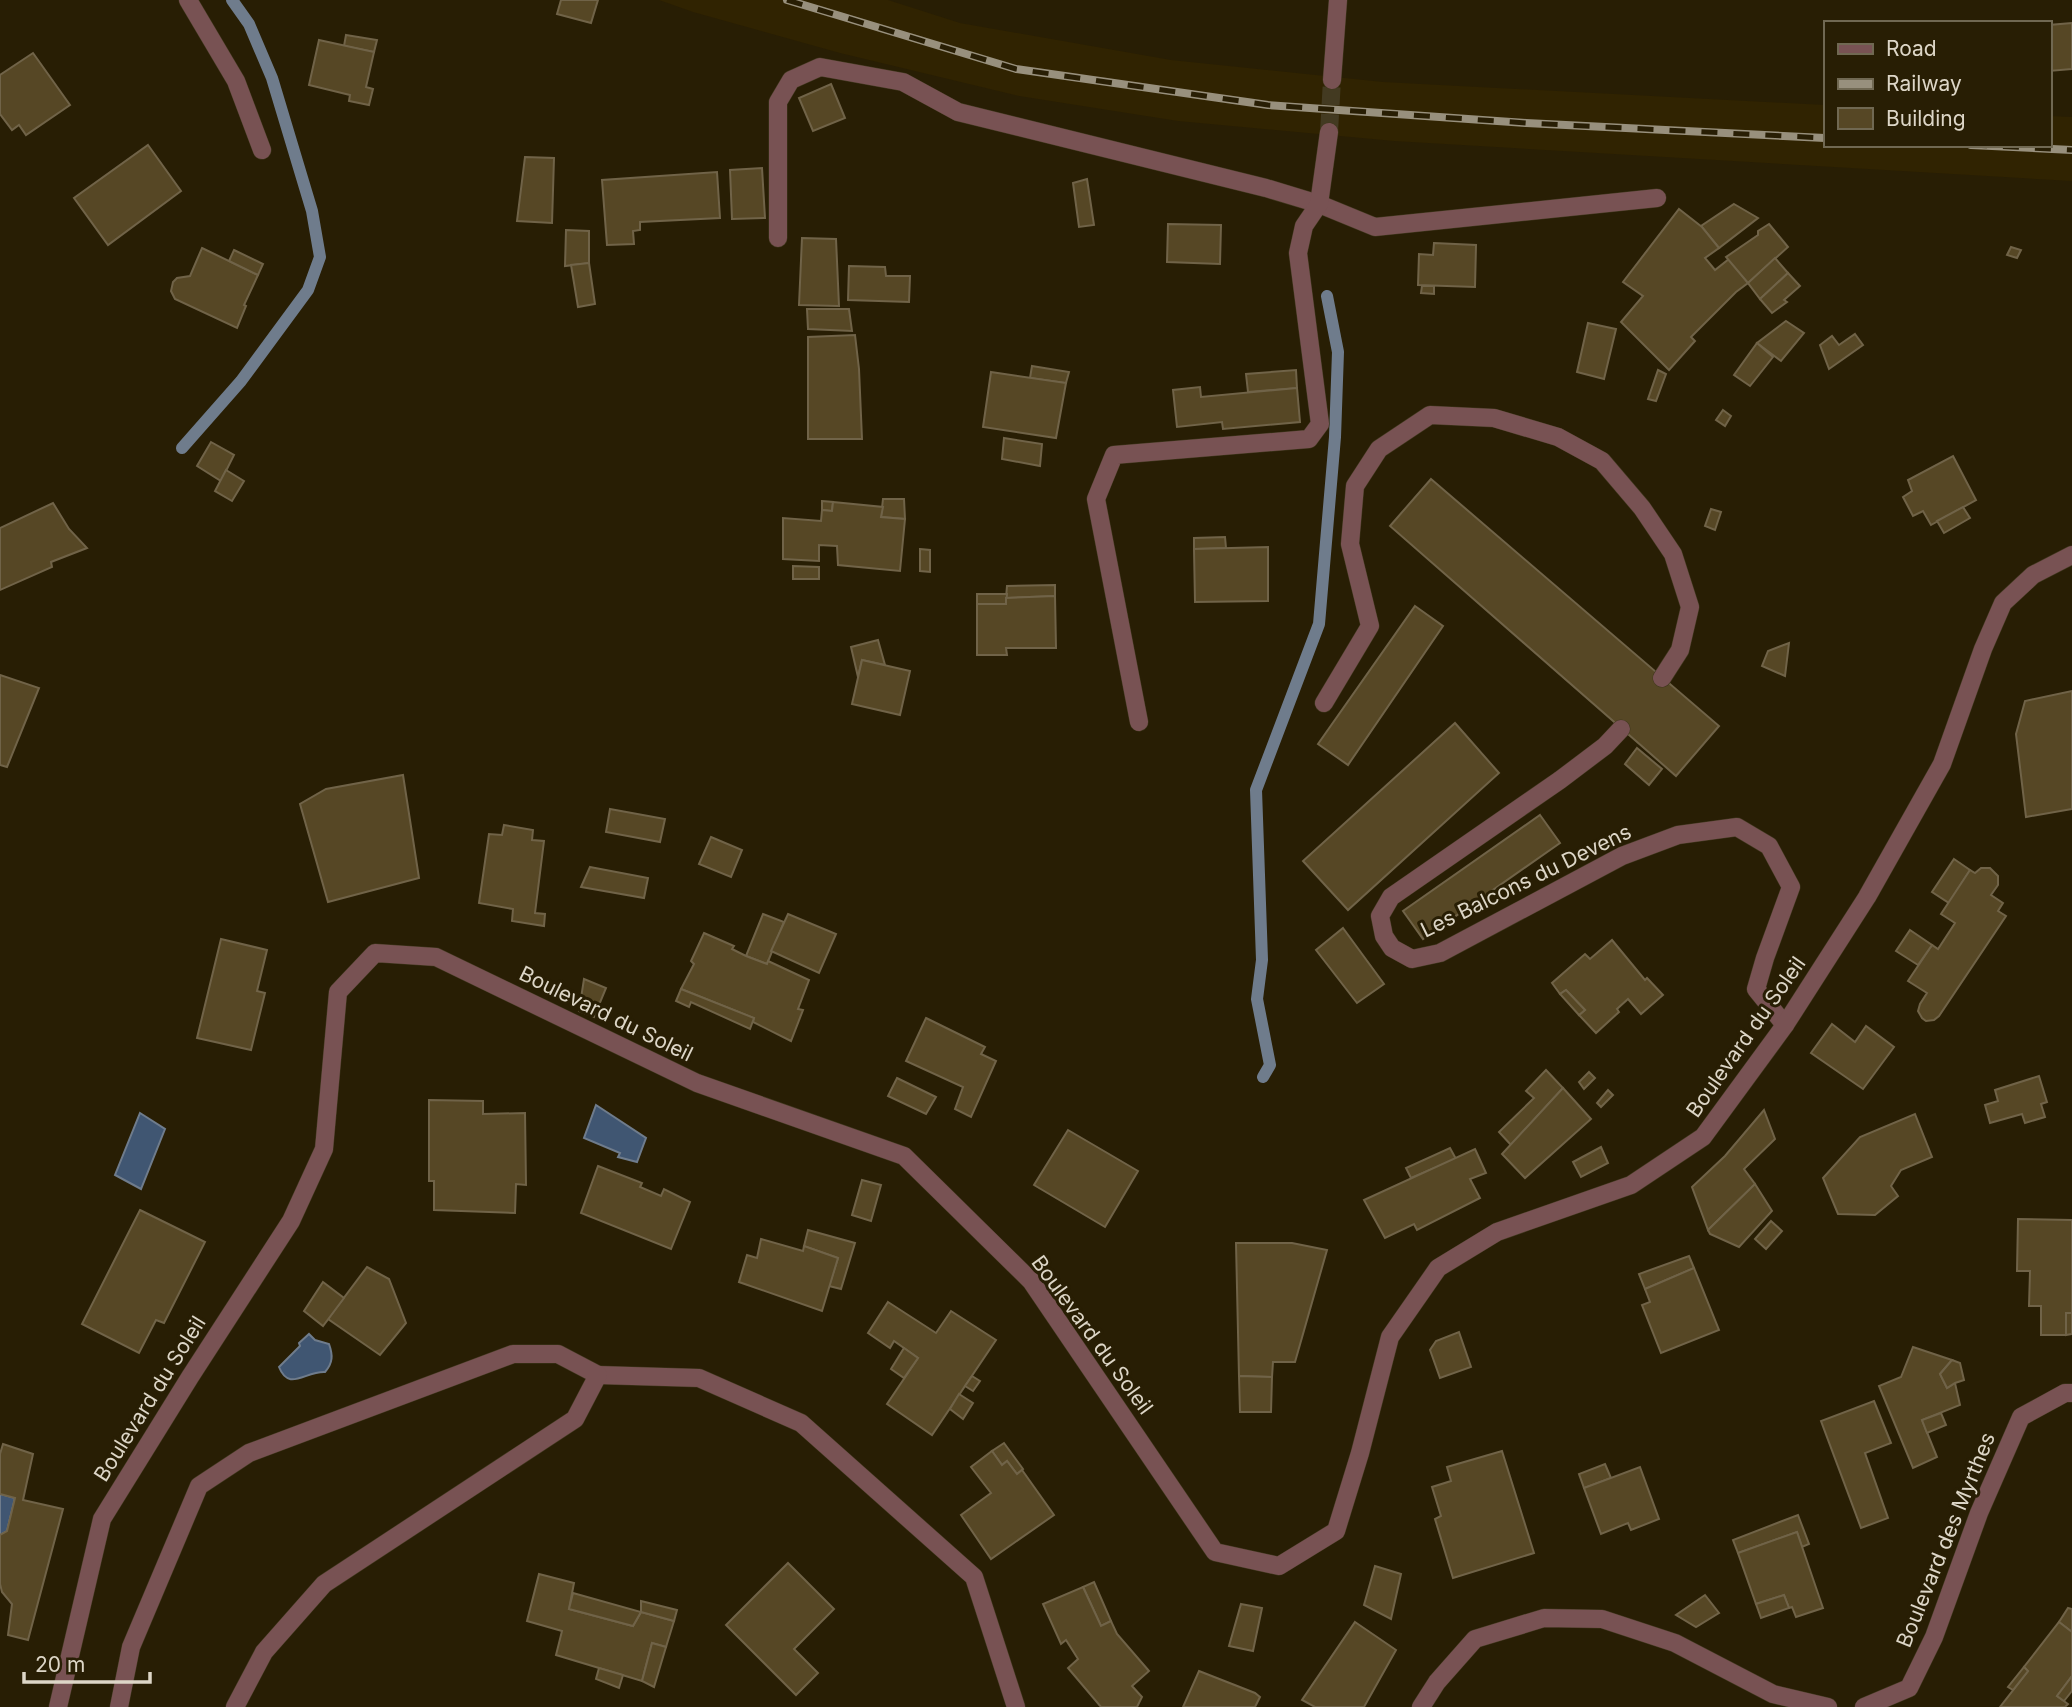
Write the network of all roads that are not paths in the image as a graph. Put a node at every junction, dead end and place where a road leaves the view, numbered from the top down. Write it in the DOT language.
graph roads {
  1 [pos="188,0"];
  2 [pos="1338,0"];
  3 [pos="1332,80"];
  4 [pos="1329,132"];
  5 [pos="262,150"];
  6 [pos="1657,198"];
  7 [pos="1319,204"];
  8 [pos="778,238"];
  9 [pos="2072,555"];
  10 [pos="1662,678"];
  11 [pos="1324,703"];
  12 [pos="1139,722"];
  13 [pos="1622,729"];
  14 [pos="1785,1025"];
  15 [pos="598,1375"];
  16 [pos="2072,1393"];
  17 [pos="58,1707"];
  18 [pos="119,1707"];
  19 [pos="235,1707"];
  20 [pos="1016,1707"];
  21 [pos="1421,1707"];
  22 [pos="1828,1707"];
  23 [pos="1864,1707"];
  1 -- 5 [label="street"];
  2 -- 3 [label="street"];
  4 -- 7 [label="street"];
  6 -- 7 [label="street"];
  7 -- 8 [label="street"];
  7 -- 12 [label="street"];
  9 -- 14 [label="street, Boulevard du Soleil"];
  10 -- 11 [label="street"];
  13 -- 14 [label="street, Les Balcons du Devens"];
  14 -- 17 [label="street, Boulevard du Soleil"];
  15 -- 18 [label="street"];
  15 -- 19 [label="street"];
  15 -- 20 [label="street"];
  16 -- 23 [label="street, Boulevard des Myrthes"];
  21 -- 22 [label="street"];
}
